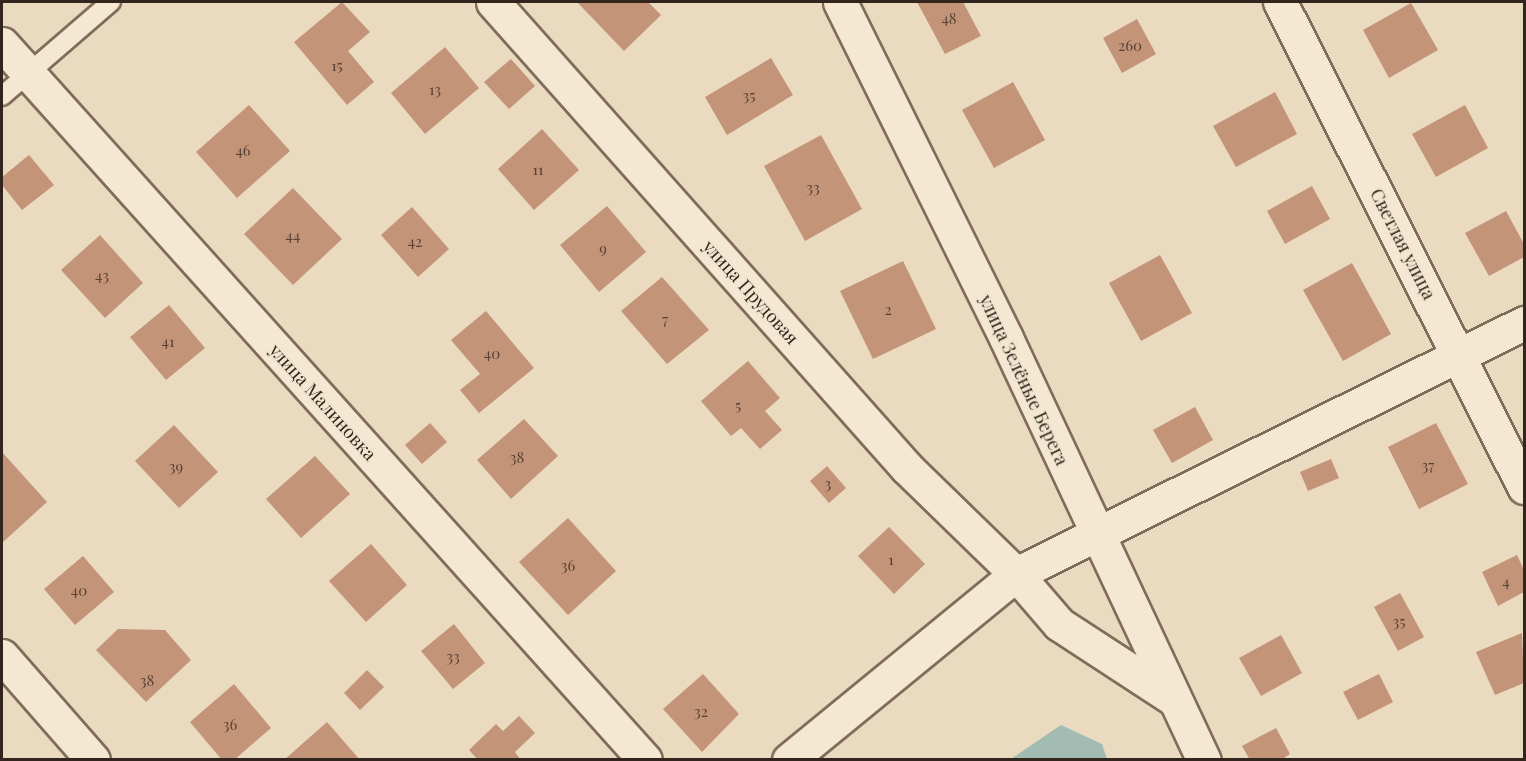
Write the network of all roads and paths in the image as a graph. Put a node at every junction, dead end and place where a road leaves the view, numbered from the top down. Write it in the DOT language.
graph roads {
  1 [pos="111,2"];
  2 [pos="494,2"];
  3 [pos="840,2"];
  4 [pos="1280,2"];
  5 [pos="2,44"];
  6 [pos="28,73"];
  7 [pos="2,96"];
  8 [pos="1524,323"];
  9 [pos="1460,356"];
  10 [pos="1524,487"];
  11 [pos="1095,534"];
  12 [pos="1016,574"];
  13 [pos="2,656"];
  14 [pos="1174,699"];
  15 [pos="93,759"];
  16 [pos="645,759"];
  17 [pos="789,759"];
  18 [pos="1204,759"];
  1 -- 6 [label="lane"];
  2 -- 12 [label="street, улица Прудовая"];
  3 -- 11 [label="street, улица Зелёные Берега"];
  4 -- 9 [label="street, Светлая улица"];
  5 -- 6 [label="street, улица Малиновка"];
  6 -- 7 [label="lane"];
  6 -- 16 [label="street, улица Малиновка"];
  8 -- 9 [label="street"];
  9 -- 10 [label="street, Светлая улица"];
  9 -- 11 [label="street"];
  11 -- 12 [label="street"];
  11 -- 14 [label="street, улица Зелёные Берега"];
  12 -- 14 [label="street, улица Прудовая"];
  12 -- 17 [label="street"];
  13 -- 15 [label="street"];
  14 -- 18 [label="street, улица Зелёные Берега"];
}
